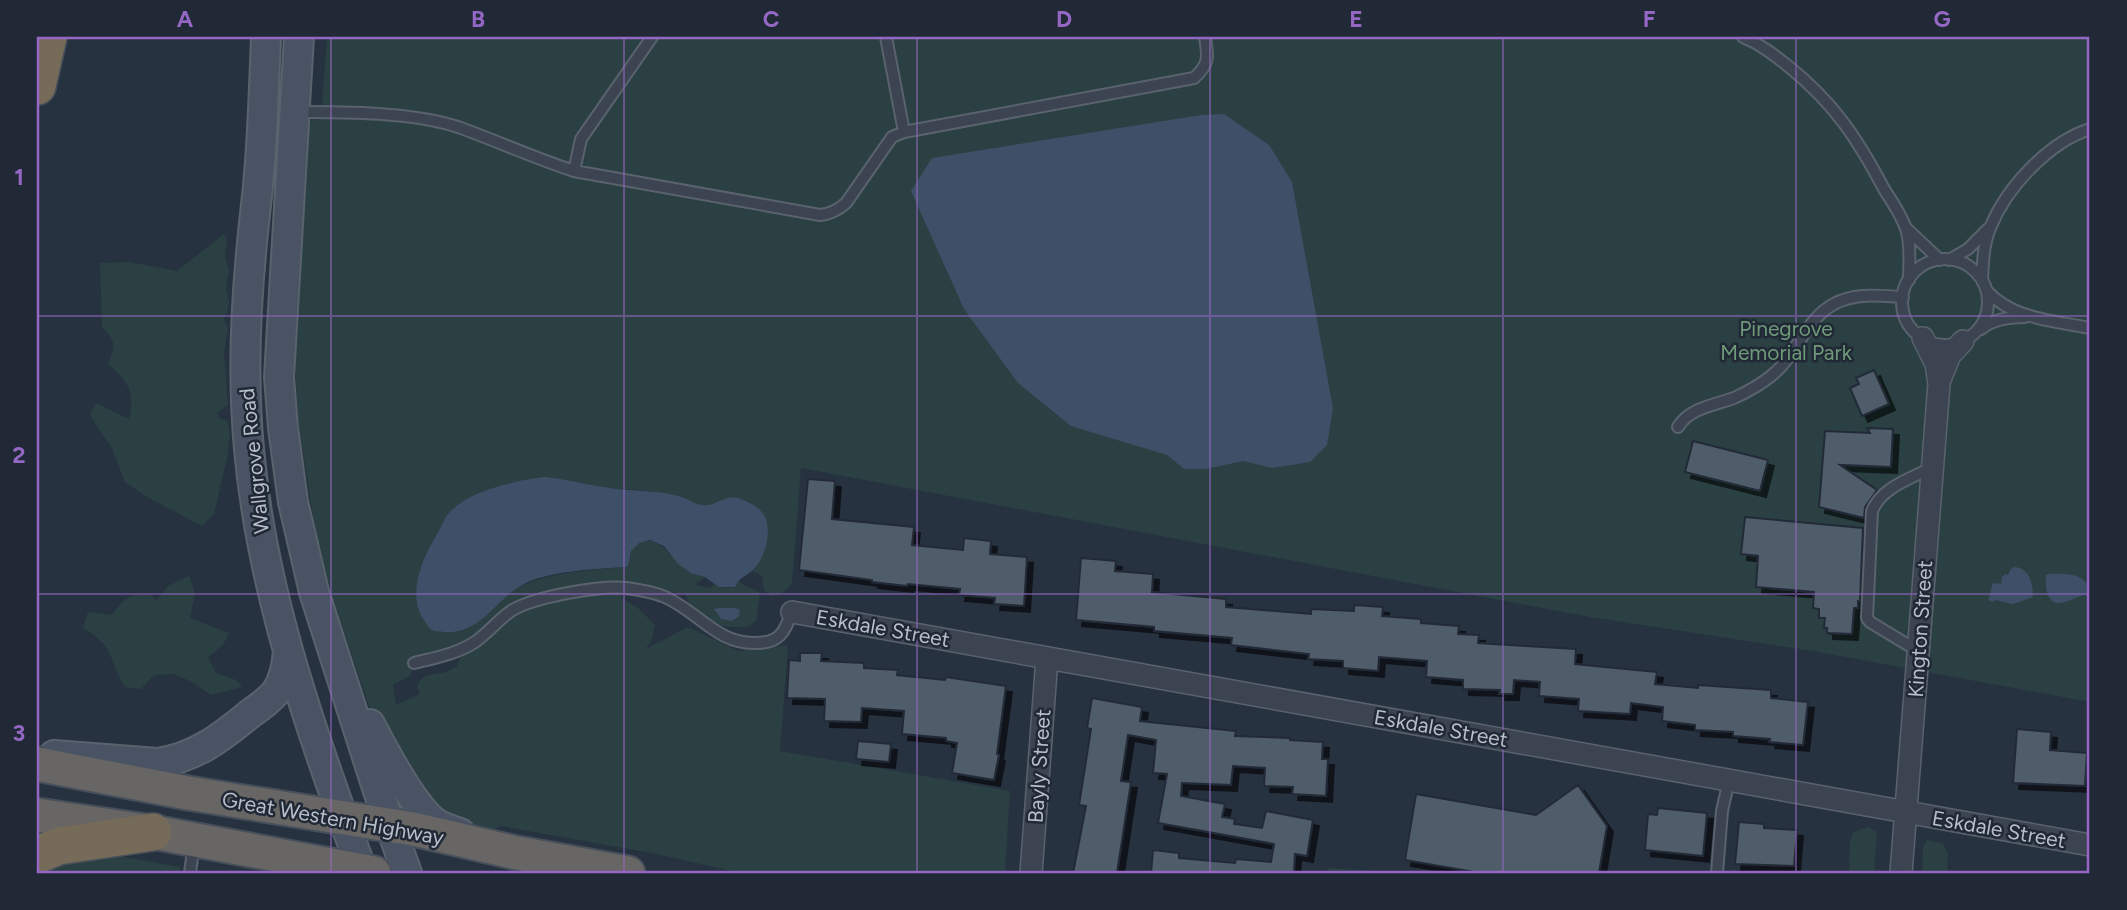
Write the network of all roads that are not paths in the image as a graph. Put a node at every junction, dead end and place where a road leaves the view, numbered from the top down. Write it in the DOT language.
graph roads {
  1 [pos="48,37"];
  2 [pos="266,37"];
  3 [pos="299,37"];
  4 [pos="652,37"];
  5 [pos="886,37"];
  6 [pos="1205,37"];
  7 [pos="1743,37"];
  8 [pos="1771,37"];
  9 [pos="1762,45"];
  10 [pos="37,86"];
  11 [pos="294,113"];
  12 [pos="2090,129"];
  13 [pos="904,132"];
  14 [pos="574,171"];
  15 [pos="1991,226"];
  16 [pos="1906,228"];
  17 [pos="1944,260"];
  18 [pos="1909,281"];
  19 [pos="1984,286"];
  20 [pos="1903,297"];
  21 [pos="2035,318"];
  22 [pos="2090,328"];
  23 [pos="1968,337"];
  24 [pos="1923,338"];
  25 [pos="1938,384"];
  26 [pos="1678,427"];
  27 [pos="1931,468"];
  28 [pos="792,612"];
  29 [pos="288,648"];
  30 [pos="1918,651"];
  31 [pos="1047,658"];
  32 [pos="414,663"];
  33 [pos="341,673"];
  34 [pos="37,756"];
  35 [pos="37,764"];
  36 [pos="1729,780"];
  37 [pos="1905,812"];
  38 [pos="37,815"];
  39 [pos="343,818"];
  40 [pos="390,826"];
  41 [pos="153,832"];
  42 [pos="195,840"];
  43 [pos="2090,845"];
  44 [pos="517,853"];
  45 [pos="37,855"];
  46 [pos="190,873"];
  47 [pos="366,873"];
  48 [pos="407,873"];
  49 [pos="628,873"];
  50 [pos="1031,873"];
  51 [pos="1717,873"];
  52 [pos="1901,873"];
  1 -- 10 [label="highway"];
  2 -- 29 [label="main road, Wallgrove Road"];
  3 -- 11 [label="main road, Wallgrove Road"];
  4 -- 14 [label="lane"];
  5 -- 13 [label="lane"];
  6 -- 13 [label="lane"];
  7 -- 9 [label="lane"];
  8 -- 9 [label="lane"];
  9 -- 16 [label="lane"];
  11 -- 14 [label="lane"];
  11 -- 33 [label="main road, Wallgrove Road"];
  12 -- 15 [label="lane"];
  13 -- 14 [label="lane"];
  15 -- 17 [label="lane"];
  15 -- 19 [label="lane"];
  16 -- 17 [label="lane"];
  16 -- 18 [label="lane"];
  17 -- 18 [label="lane"];
  17 -- 19 [label="lane"];
  18 -- 20 [label="lane"];
  19 -- 21 [label="lane"];
  19 -- 23 [label="lane"];
  20 -- 24 [label="lane"];
  20 -- 26 [label="lane"];
  21 -- 22 [label="lane"];
  21 -- 23 [label="lane"];
  23 -- 24 [label="lane"];
  23 -- 25 [label="street, Kington Street"];
  24 -- 25 [label="street, Kington Street"];
  25 -- 27 [label="street, Kington Street"];
  27 -- 30 [label="street, Kington Street"];
  27 -- 30 [label="lane"];
  28 -- 31 [label="street, Eskdale Street"];
  28 -- 32 [label="lane"];
  29 -- 34 [label="main road"];
  29 -- 39 [label="main road, Wallgrove Road"];
  30 -- 37 [label="street, Kington Street"];
  31 -- 36 [label="street, Eskdale Street"];
  31 -- 50 [label="street, Bayly Street"];
  33 -- 40 [label="main road, Wallgrove Road"];
  33 -- 44 [label="main road"];
  35 -- 39 [label="highway, Great Western Highway"];
  36 -- 37 [label="street, Eskdale Street"];
  36 -- 51 [label="lane"];
  37 -- 43 [label="street, Eskdale Street"];
  37 -- 52 [label="street, Kington Street"];
  38 -- 41 [label="highway"];
  39 -- 40 [label="highway, Great Western Highway"];
  39 -- 47 [label="main road, Wallgrove Road"];
  40 -- 44 [label="highway, Great Western Highway"];
  40 -- 48 [label="main road, Wallgrove Road"];
  41 -- 42 [label="highway"];
  41 -- 45 [label="highway"];
  42 -- 46 [label="lane"];
  42 -- 47 [label="highway"];
  44 -- 49 [label="highway, Great Western Highway"];
}
